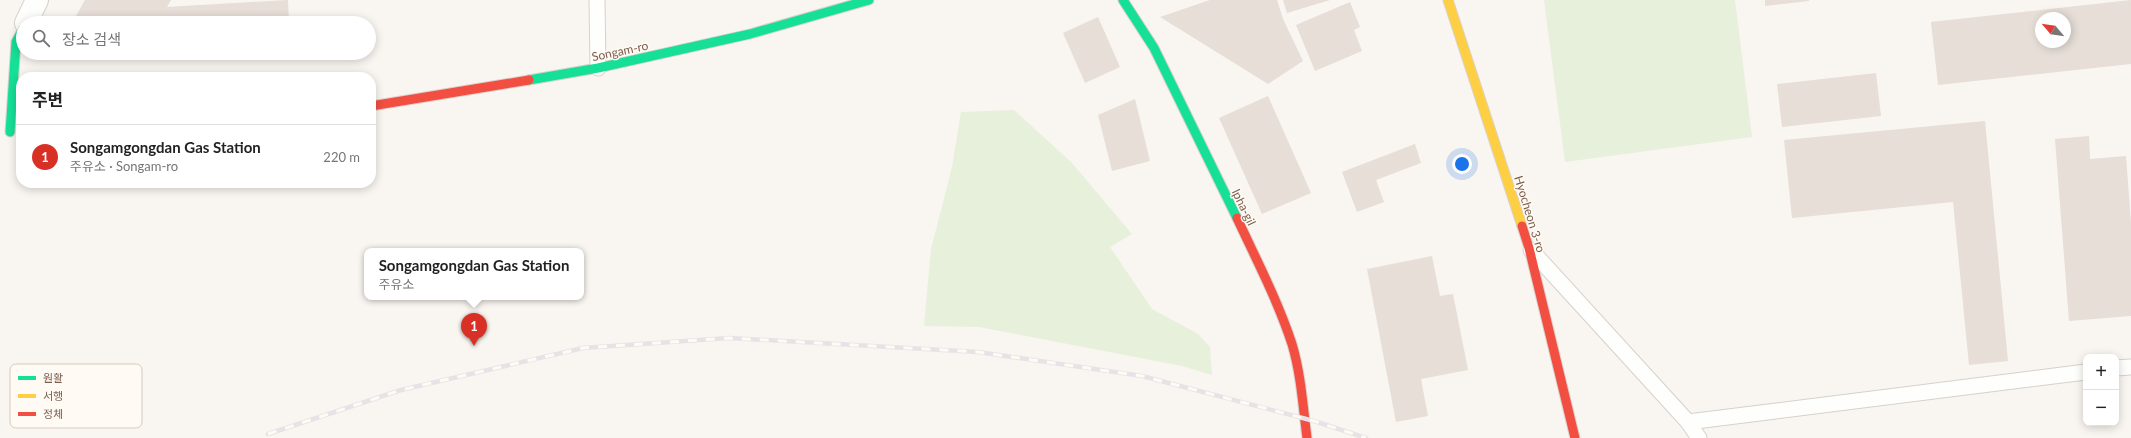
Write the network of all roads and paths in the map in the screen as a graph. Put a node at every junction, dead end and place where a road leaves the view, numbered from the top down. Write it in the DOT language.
graph roads {
  1 [pos="37,0"];
  2 [pos="597,0"];
  3 [pos="869,0"];
  4 [pos="1123,0"];
  5 [pos="1448,0"];
  6 [pos="29,16"];
  7 [pos="16,42"];
  8 [pos="598,68"];
  9 [pos="376,105"];
  10 [pos="16,131"];
  11 [pos="0,132"];
  12 [pos="10,132"];
  13 [pos="1529,248"];
  14 [pos="2131,366"];
  15 [pos="2119,368"];
  16 [pos="2083,372"];
  17 [pos="1688,422"];
  18 [pos="1307,438"];
  19 [pos="1575,438"];
  20 [pos="1699,438"];
  1 -- 6 [label="street"];
  2 -- 8 [label="lane"];
  3 -- 8 [label="street, Songam-ro"];
  4 -- 18 [label="street, Ipha-gil"];
  5 -- 13 [label="street, Hyocheon 3-ro"];
  7 -- 12 [label="street"];
  8 -- 9 [label="street, Songam-ro"];
  10 -- 12 [label="street"];
  11 -- 12 [label="street"];
  13 -- 17 [label="lane"];
  13 -- 19 [label="street, Hyocheon 3-ro"];
  14 -- 15 [label="lane"];
  16 -- 17 [label="lane"];
  17 -- 20 [label="lane"];
}
